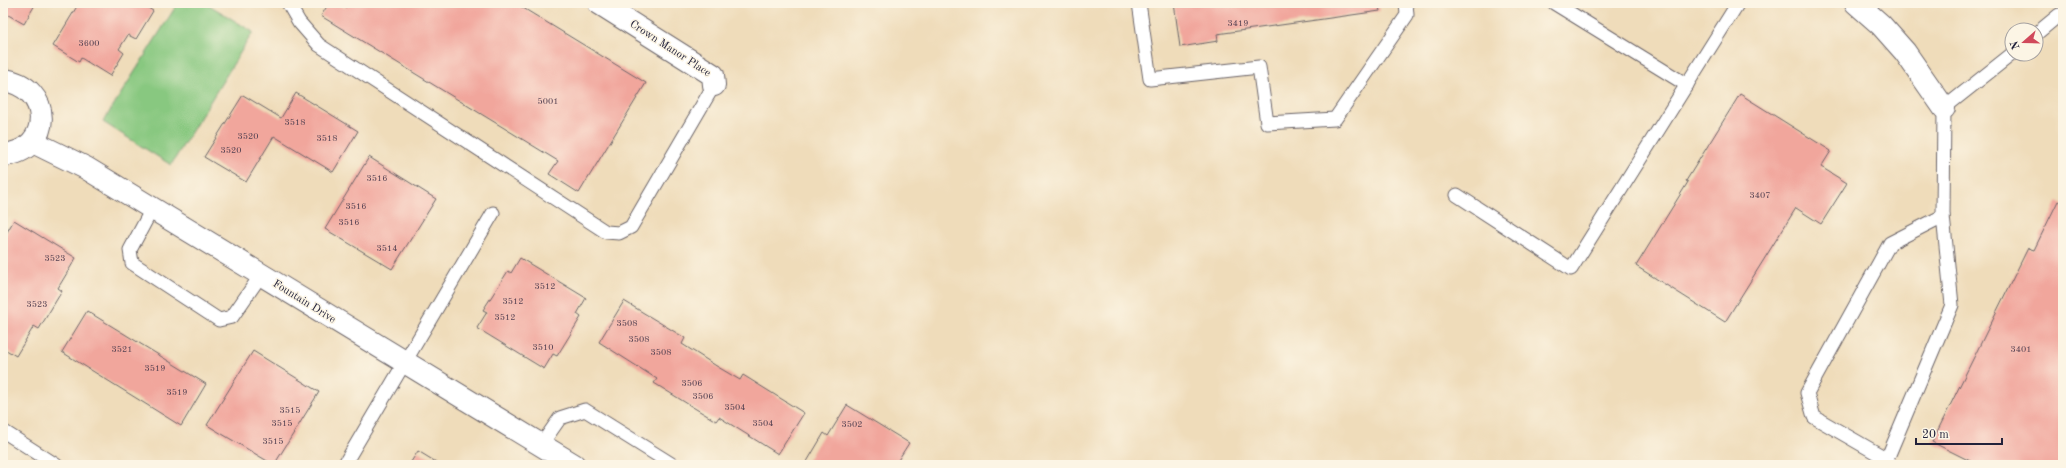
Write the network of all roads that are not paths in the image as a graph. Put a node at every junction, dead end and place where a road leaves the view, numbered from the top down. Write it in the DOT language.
graph roads {
  1 [pos="288,3"];
  2 [pos="599,3"];
  3 [pos="1139,3"];
  4 [pos="1406,3"];
  5 [pos="1554,3"];
  6 [pos="1738,3"];
  7 [pos="1856,3"];
  8 [pos="2063,16"];
  9 [pos="2044,27"];
  10 [pos="2004,60"];
  11 [pos="3,80"];
  12 [pos="714,85"];
  13 [pos="1687,85"];
  14 [pos="1944,108"];
  15 [pos="33,142"];
  16 [pos="3,155"];
  17 [pos="1457,195"];
  18 [pos="152,209"];
  19 [pos="493,214"];
  20 [pos="1943,216"];
  21 [pos="261,275"];
  22 [pos="403,363"];
  23 [pos="3,431"];
  24 [pos="547,454"];
  25 [pos="1888,462"];
  26 [pos="56,465"];
  27 [pos="344,465"];
  28 [pos="574,465"];
  29 [pos="673,465"];
  1 -- 12 [label="lane"];
  2 -- 12 [label="street, Crown Manor Place"];
  3 -- 4 [label="lane"];
  5 -- 13 [label="lane"];
  6 -- 13 [label="lane"];
  7 -- 14 [label="street"];
  8 -- 9 [label="lane"];
  10 -- 14 [label="lane"];
  11 -- 15 [label="street"];
  13 -- 17 [label="lane"];
  14 -- 20 [label="lane"];
  15 -- 16 [label="street"];
  15 -- 18 [label="street, Fountain Drive"];
  18 -- 21 [label="street, Fountain Drive"];
  18 -- 21 [label="lane"];
  19 -- 22 [label="lane"];
  20 -- 25 [label="lane"];
  20 -- 25 [label="lane"];
  21 -- 22 [label="street, Fountain Drive"];
  22 -- 24 [label="street, Fountain Drive"];
  22 -- 27 [label="lane"];
  23 -- 26 [label="lane"];
  24 -- 28 [label="street, Fountain Drive"];
  24 -- 29 [label="lane"];
}
